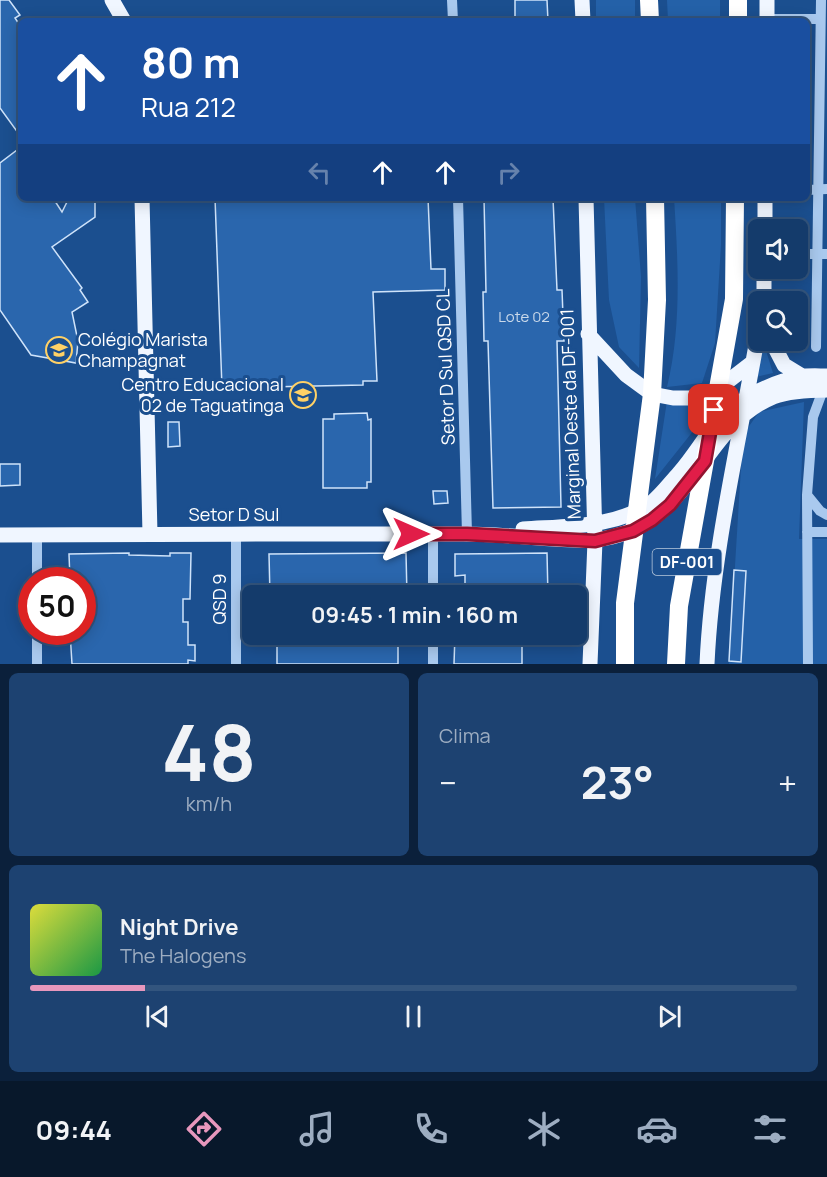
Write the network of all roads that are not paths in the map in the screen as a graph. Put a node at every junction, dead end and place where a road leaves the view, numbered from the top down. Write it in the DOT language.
graph roads {
  1 [pos="112,0"];
  2 [pos="452,0"];
  3 [pos="582,0"];
  4 [pos="649,0"];
  5 [pos="738,0"];
  6 [pos="767,0"];
  7 [pos="821,0"];
  8 [pos="122,18"];
  9 [pos="453,18"];
  10 [pos="583,18"];
  11 [pos="650,18"];
  12 [pos="738,18"];
  13 [pos="767,18"];
  14 [pos="810,19"];
  15 [pos="820,19"];
  16 [pos="817,189"];
  17 [pos="142,201"];
  18 [pos="458,201"];
  19 [pos="586,201"];
  20 [pos="655,201"];
  21 [pos="735,201"];
  22 [pos="765,201"];
  23 [pos="765,219"];
  24 [pos="822,254"];
  25 [pos="588,334"];
  26 [pos="816,347"];
  27 [pos="755,351"];
  28 [pos="777,351"];
  29 [pos="753,362"];
  30 [pos="802,376"];
  31 [pos="826,385"];
  32 [pos="718,389"];
  33 [pos="652,394"];
  34 [pos="746,400"];
  35 [pos="741,419"];
  36 [pos="710,431"];
  37 [pos="705,461"];
  38 [pos="807,495"];
  39 [pos="636,512"];
  40 [pos="827,515"];
  41 [pos="595,523"];
  42 [pos="633,531"];
  43 [pos="807,532"];
  44 [pos="827,532"];
  45 [pos="150,534"];
  46 [pos="433,534"];
  47 [pos="467,534"];
  48 [pos="0,535"];
  49 [pos="37,535"];
  50 [pos="236,535"];
  51 [pos="595,541"];
  52 [pos="37,567"];
  53 [pos="433,585"];
  54 [pos="37,645"];
  55 [pos="433,645"];
  56 [pos="37,664"];
  57 [pos="236,664"];
  58 [pos="433,664"];
  59 [pos="590,664"];
  60 [pos="625,664"];
  61 [pos="676,664"];
  62 [pos="707,664"];
  63 [pos="808,664"];
  1 -- 8 [label="main road"];
  2 -- 9 [label="street"];
  3 -- 10 [label="main road"];
  4 -- 11 [label="highway"];
  5 -- 12 [label="highway"];
  6 -- 13 [label="main road"];
  7 -- 15 [label="street"];
  14 -- 15 [label="street"];
  15 -- 16 [label="street"];
  16 -- 24 [label="street"];
  17 -- 45 [label="main road"];
  18 -- 47 [label="street, Setor D Sul QSD CL"];
  19 -- 25 [label="main road, Marginal Oeste da DF-001"];
  20 -- 33 [label="highway, DF-001"];
  21 -- 32 [label="highway, DF-001"];
  22 -- 23 [label="main road"];
  24 -- 26 [label="street"];
  25 -- 33 [label="main road"];
  25 -- 41 [label="main road, Marginal Oeste da DF-001"];
  27 -- 29 [label="main road"];
  28 -- 30 [label="main road"];
  29 -- 32 [label="main road"];
  29 -- 34 [label="main road"];
  30 -- 31 [label="main road"];
  30 -- 34 [label="main road"];
  31 -- 35 [label="main road"];
  31 -- 38 [label="street"];
  32 -- 33 [label="main road"];
  32 -- 36 [label="highway, DF-001"];
  33 -- 39 [label="highway, DF-001"];
  34 -- 35 [label="main road"];
  34 -- 36 [label="main road"];
  35 -- 37 [label="main road, Setor D Sul"];
  35 -- 62 [label="main road"];
  36 -- 37 [label="highway, DF-001"];
  36 -- 39 [label="main road"];
  37 -- 42 [label="main road, Setor D Sul"];
  37 -- 61 [label="highway, DF-001"];
  38 -- 40 [label="street"];
  38 -- 43 [label="street"];
  39 -- 41 [label="main road, Setor D Sul"];
  39 -- 42 [label="highway, DF-001"];
  41 -- 47 [label="main road, Setor D Sul"];
  41 -- 51 [label="main road, Marginal Oeste da DF-001"];
  42 -- 51 [label="main road, Setor D Sul"];
  42 -- 60 [label="highway, DF-001"];
  43 -- 44 [label="street"];
  43 -- 63 [label="street"];
  45 -- 49 [label="main road, Setor D Sul"];
  45 -- 50 [label="main road, Setor D Sul"];
  46 -- 47 [label="main road, Setor D Sul"];
  46 -- 50 [label="main road, Setor D Sul"];
  46 -- 53 [label="street"];
  47 -- 51 [label="main road, Setor D Sul"];
  48 -- 49 [label="main road, Setor D Sul"];
  49 -- 52 [label="street"];
  50 -- 57 [label="street, QSD 9"];
  51 -- 59 [label="main road, Marginal Oeste da DF-001"];
  54 -- 56 [label="street"];
  55 -- 58 [label="street"];
}
